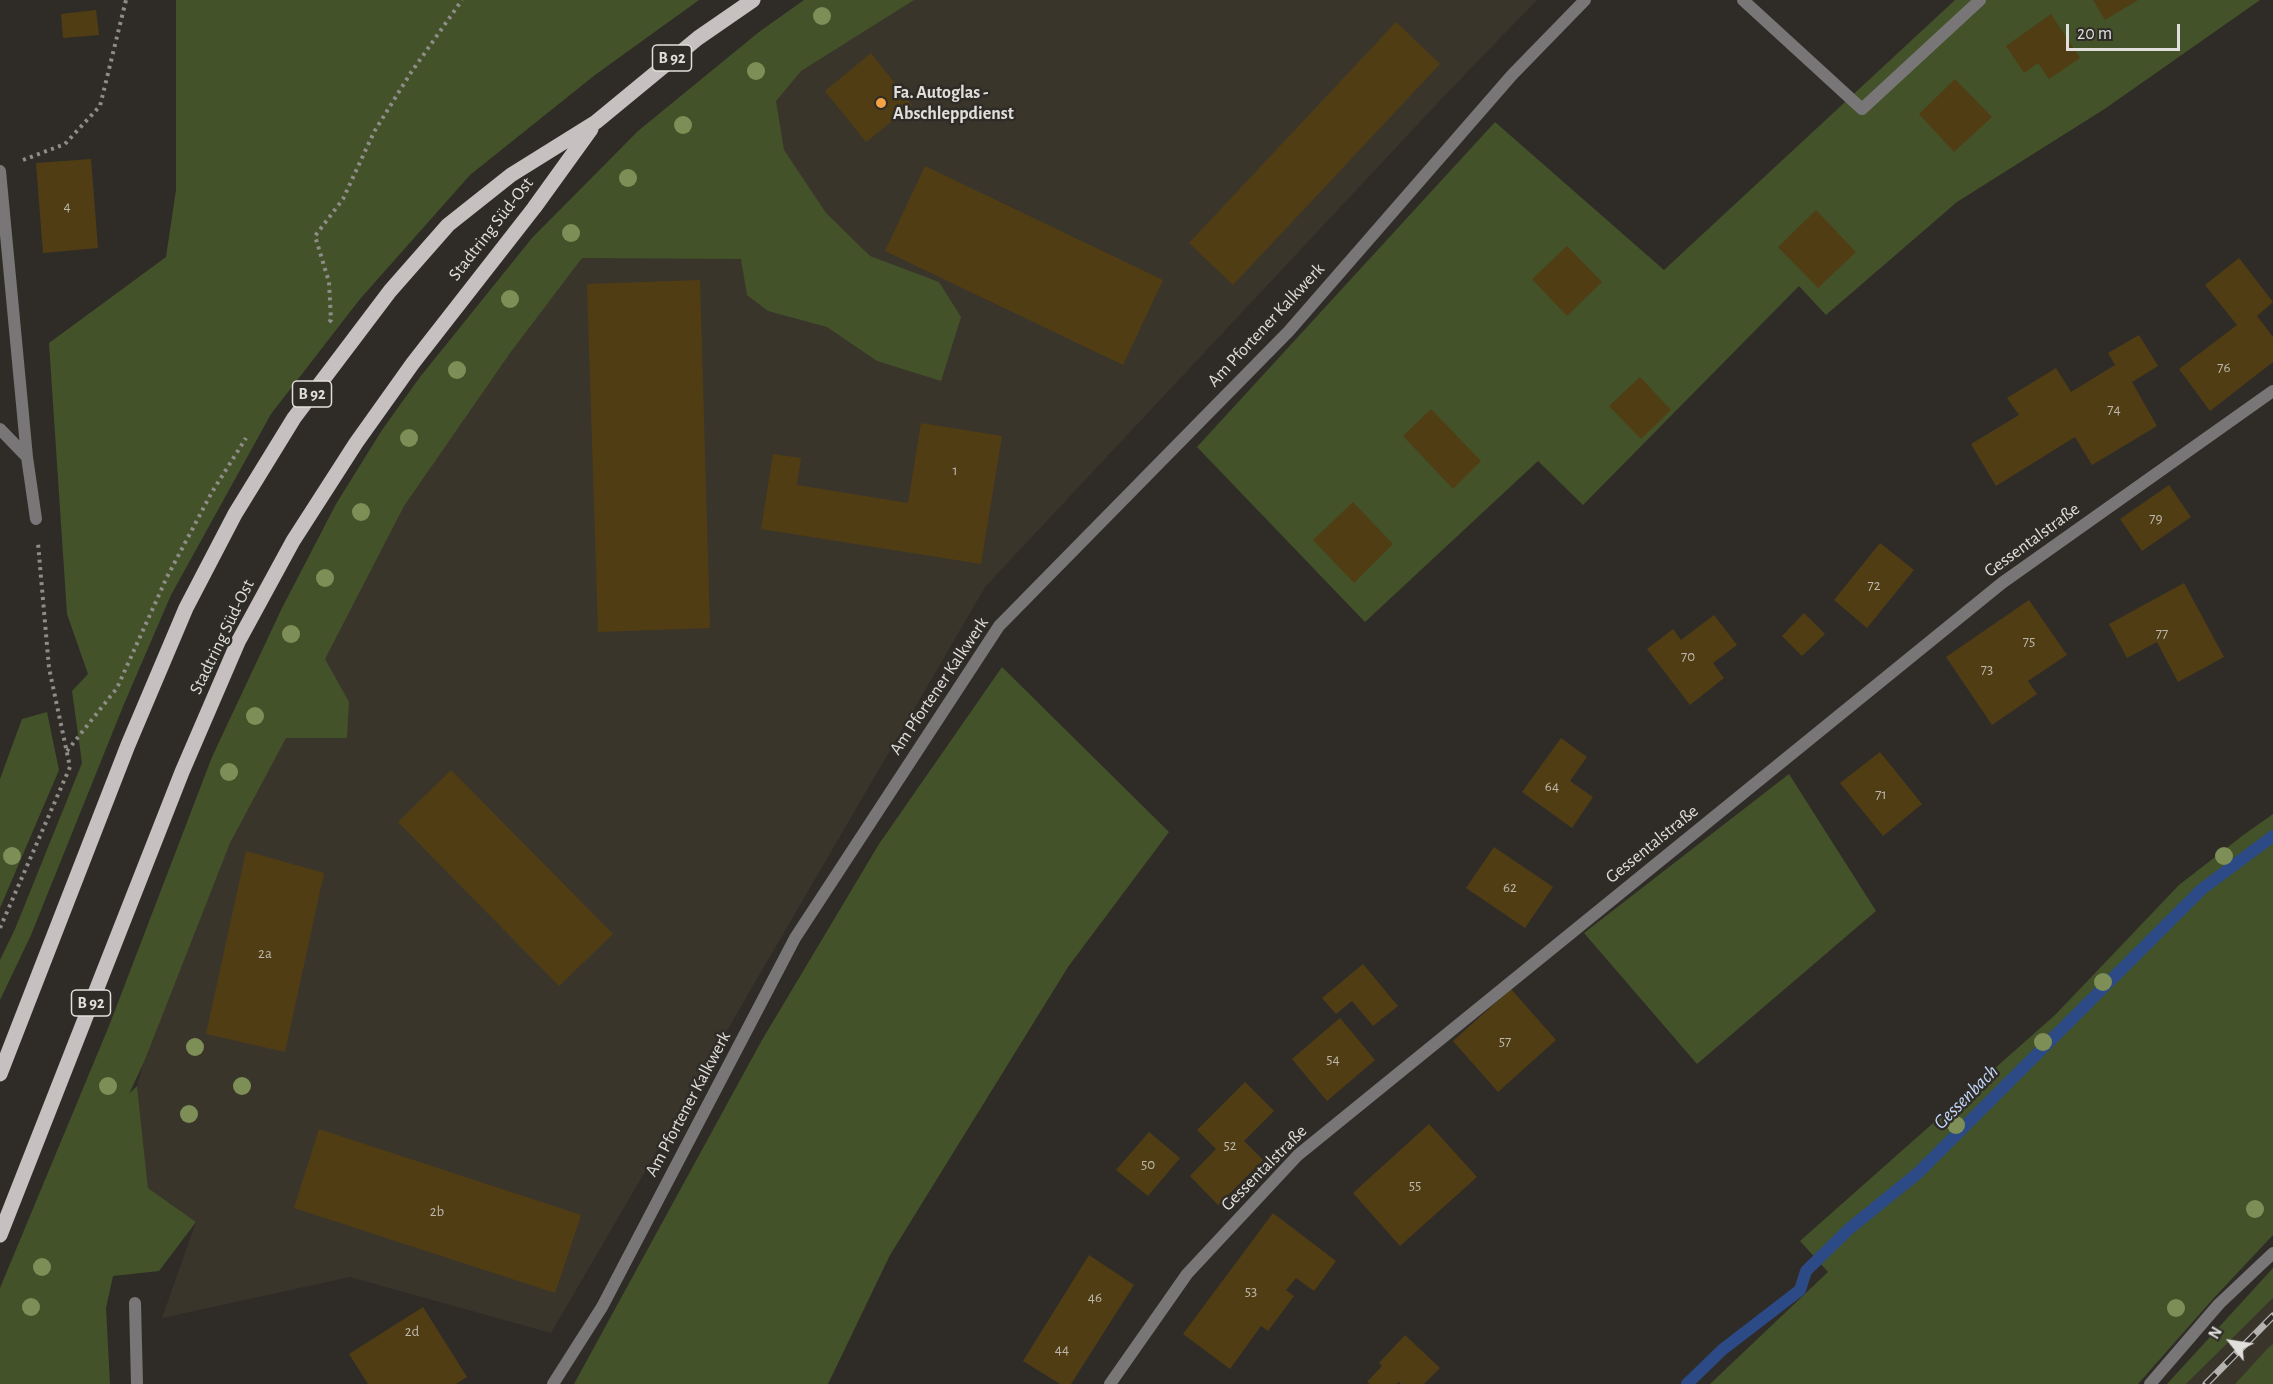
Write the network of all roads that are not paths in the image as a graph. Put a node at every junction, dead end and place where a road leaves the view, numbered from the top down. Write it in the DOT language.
graph roads {
  1 [pos="753,0"];
  2 [pos="1585,0"];
  3 [pos="1743,0"];
  4 [pos="1980,0"];
  5 [pos="596,122"];
  6 [pos="0,171"];
  7 [pos="3,229"];
  8 [pos="2273,391"];
  9 [pos="0,429"];
  10 [pos="27,458"];
  11 [pos="36,519"];
  12 [pos="0,1074"];
  13 [pos="0,1234"];
  14 [pos="2273,1252"];
  15 [pos="135,1303"];
  16 [pos="137,1384"];
  17 [pos="553,1384"];
  18 [pos="1110,1384"];
  19 [pos="2150,1384"];
  1 -- 5 [label="main road, Stadtring Süd-Ost / B 92"];
  2 -- 17 [label="street, Am Pfortener Kalkwerk"];
  3 -- 4 [label="street"];
  5 -- 12 [label="main road, Stadtring Süd-Ost / B 92"];
  5 -- 13 [label="main road, Stadtring Süd-Ost / B 92"];
  6 -- 7 [label="street"];
  7 -- 10 [label="street"];
  8 -- 18 [label="street, Gessentalstraße"];
  9 -- 10 [label="street"];
  10 -- 11 [label="street"];
  14 -- 19 [label="street"];
  15 -- 16 [label="street"];
}
